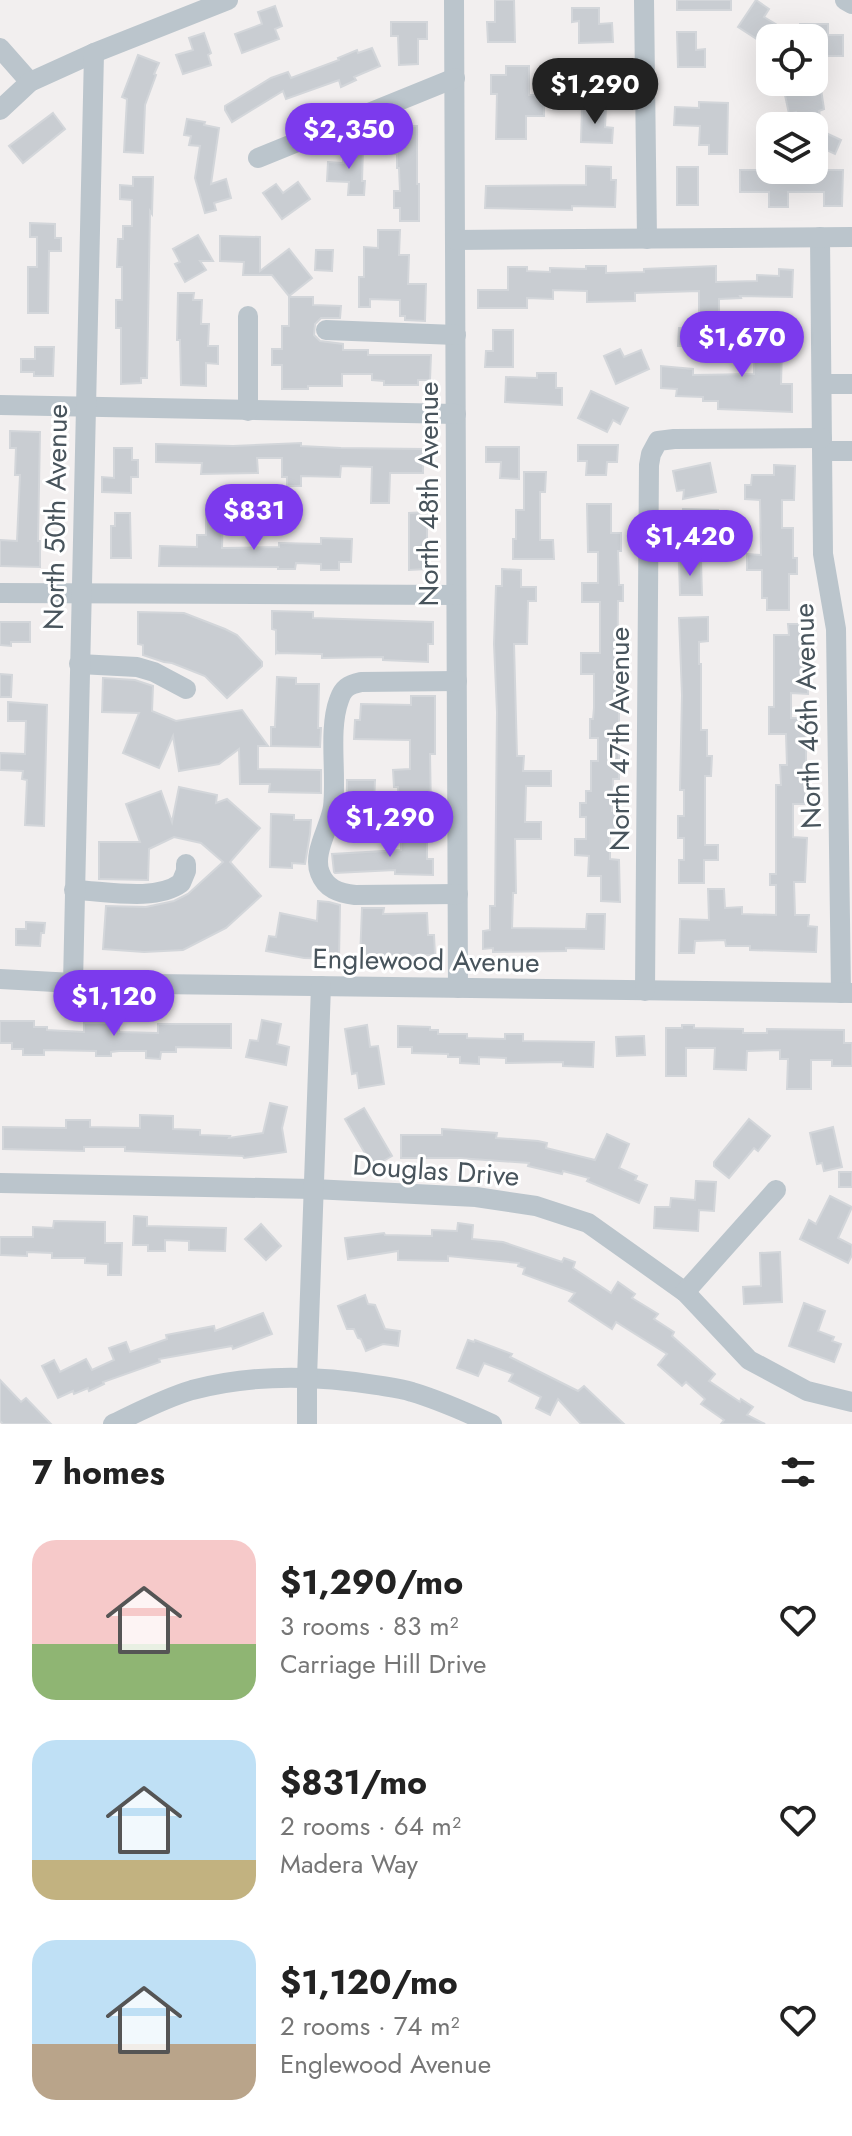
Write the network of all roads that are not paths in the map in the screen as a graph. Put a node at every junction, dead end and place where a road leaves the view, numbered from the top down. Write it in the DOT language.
graph roads {
  1 [pos="228,0"];
  2 [pos="454,0"];
  3 [pos="644,0"];
  4 [pos="845,0"];
  5 [pos="852,4"];
  6 [pos="0,48"];
  7 [pos="94,53"];
  8 [pos="455,78"];
  9 [pos="30,82"];
  10 [pos="0,110"];
  11 [pos="258,158"];
  12 [pos="820,237"];
  13 [pos="852,237"];
  14 [pos="647,239"];
  15 [pos="455,240"];
  16 [pos="248,316"];
  17 [pos="326,330"];
  18 [pos="456,335"];
  19 [pos="822,384"];
  20 [pos="852,384"];
  21 [pos="0,405"];
  22 [pos="85,408"];
  23 [pos="248,411"];
  24 [pos="456,414"];
  25 [pos="822,445"];
  26 [pos="852,451"];
  27 [pos="0,593"];
  28 [pos="80,595"];
  29 [pos="456,595"];
  30 [pos="844,629"];
  31 [pos="79,664"];
  32 [pos="457,681"];
  33 [pos="186,689"];
  34 [pos="846,793"];
  35 [pos="186,864"];
  36 [pos="74,890"];
  37 [pos="458,894"];
  38 [pos="0,979"];
  39 [pos="73,983"];
  40 [pos="321,986"];
  41 [pos="458,988"];
  42 [pos="645,991"];
  43 [pos="846,993"];
  44 [pos="0,1183"];
  45 [pos="313,1189"];
  46 [pos="776,1190"];
  47 [pos="685,1292"];
  48 [pos="307,1378"];
  49 [pos="852,1402"];
  50 [pos="113,1424"];
  51 [pos="307,1424"];
  52 [pos="492,1424"];
  1 -- 7 [label="street"];
  2 -- 8 [label="street, North 48th Avenue"];
  3 -- 14 [label="street"];
  4 -- 5 [label="street"];
  6 -- 9 [label="street"];
  7 -- 9 [label="street"];
  7 -- 22 [label="street, North 50th Avenue"];
  8 -- 11 [label="street"];
  8 -- 15 [label="street, North 48th Avenue"];
  9 -- 10 [label="street"];
  12 -- 13 [label="street"];
  12 -- 14 [label="street"];
  12 -- 19 [label="street"];
  14 -- 15 [label="street"];
  15 -- 18 [label="street, North 48th Avenue"];
  16 -- 23 [label="street"];
  17 -- 18 [label="street"];
  18 -- 24 [label="street, North 48th Avenue"];
  19 -- 20 [label="street"];
  19 -- 25 [label="street"];
  21 -- 22 [label="street"];
  22 -- 23 [label="street"];
  22 -- 28 [label="street, North 50th Avenue"];
  23 -- 24 [label="street"];
  24 -- 29 [label="street, North 48th Avenue"];
  25 -- 26 [label="street"];
  25 -- 30 [label="street, North 46th Avenue"];
  25 -- 42 [label="street, North 47th Avenue"];
  27 -- 28 [label="street"];
  28 -- 29 [label="street"];
  28 -- 31 [label="street, North 50th Avenue"];
  29 -- 32 [label="street, North 48th Avenue"];
  30 -- 34 [label="street, North 46th Avenue"];
  31 -- 33 [label="street"];
  31 -- 36 [label="street, North 50th Avenue"];
  32 -- 37 [label="street, North 48th Avenue"];
  32 -- 37 [label="street"];
  34 -- 43 [label="street, North 46th Avenue"];
  35 -- 36 [label="street"];
  36 -- 39 [label="street, North 50th Avenue"];
  37 -- 41 [label="street, North 48th Avenue"];
  38 -- 39 [label="street, Englewood Avenue"];
  39 -- 40 [label="street, Englewood Avenue"];
  40 -- 41 [label="street, Englewood Avenue"];
  40 -- 45 [label="street"];
  41 -- 42 [label="street, Englewood Avenue"];
  42 -- 43 [label="street, Englewood Avenue"];
  44 -- 45 [label="street, Douglas Drive"];
  45 -- 47 [label="street, Douglas Drive"];
  45 -- 48 [label="street"];
  46 -- 47 [label="street"];
  47 -- 49 [label="street, Douglas Drive"];
  48 -- 50 [label="street"];
  48 -- 51 [label="street"];
  48 -- 52 [label="street"];
}
